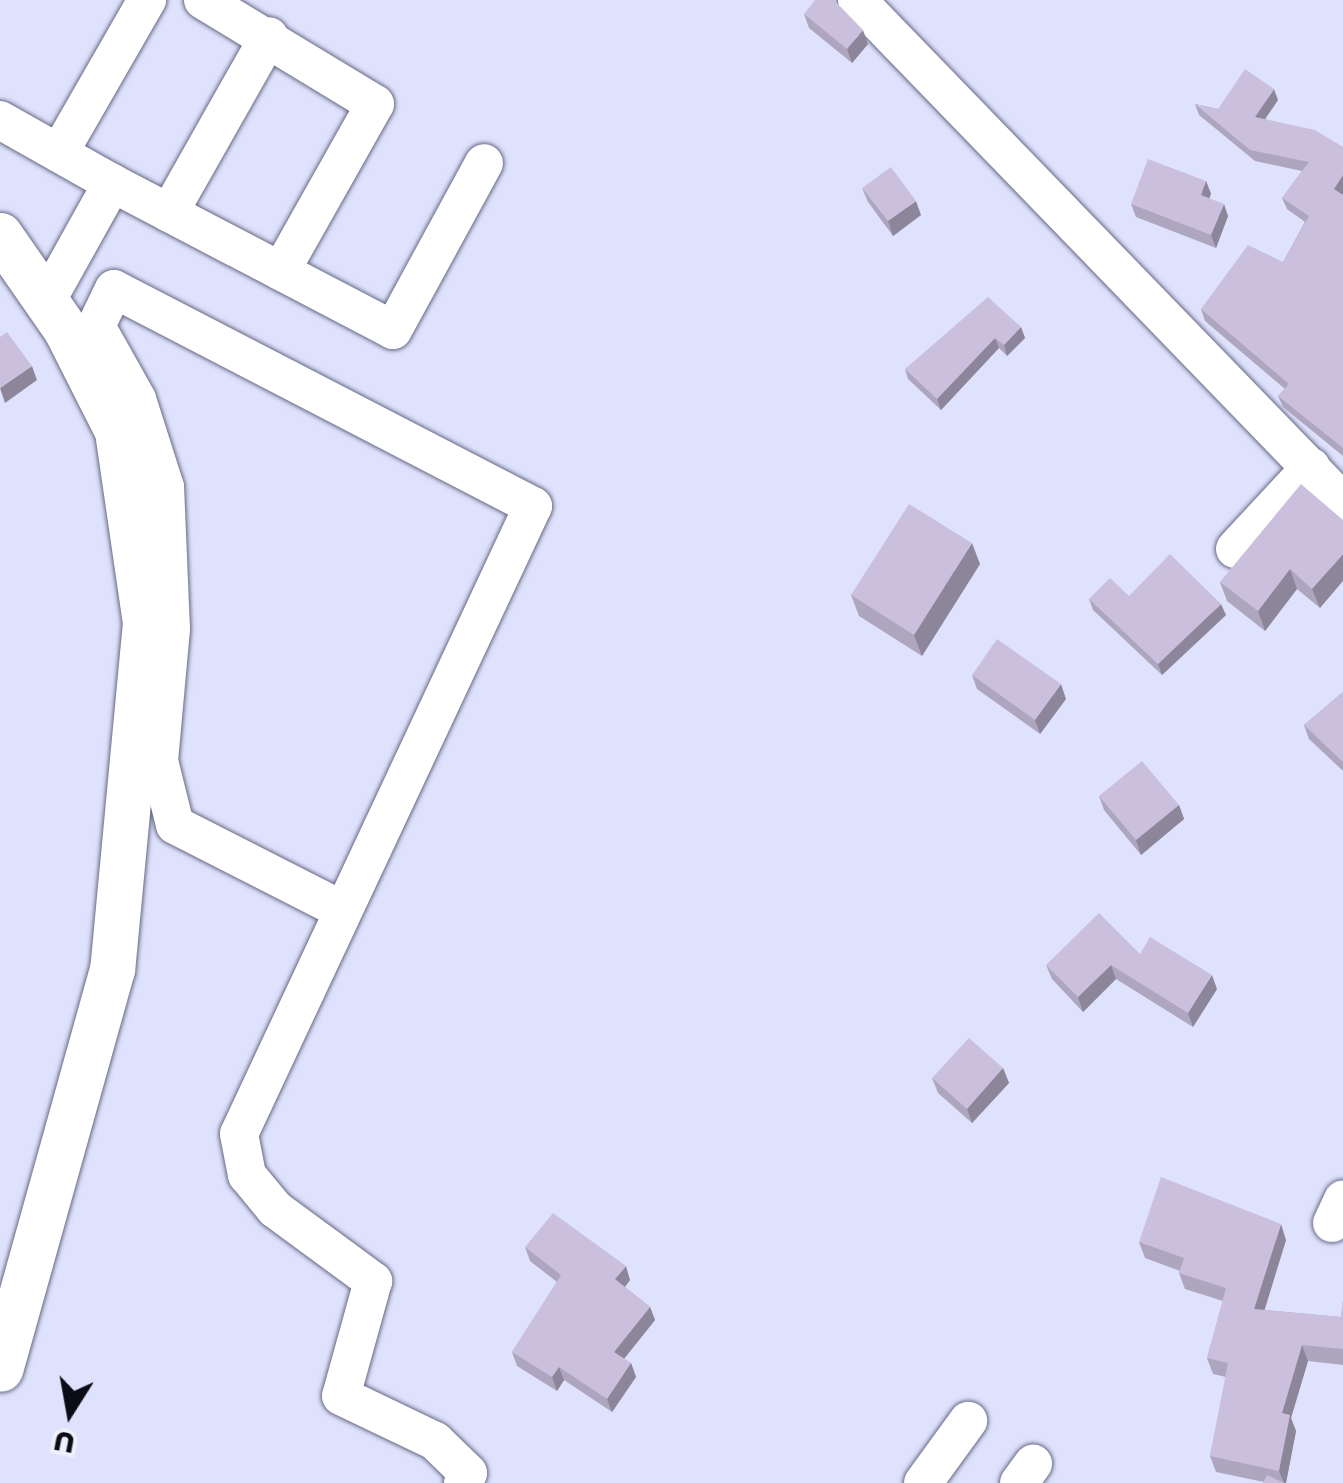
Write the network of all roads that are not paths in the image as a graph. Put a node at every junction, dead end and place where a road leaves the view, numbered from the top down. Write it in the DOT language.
graph roads {
  1 [pos="147,0"];
  2 [pos="203,0"];
  3 [pos="857,0"];
  4 [pos="269,36"];
  5 [pos="0,120"];
  6 [pos="59,153"];
  7 [pos="484,162"];
  8 [pos="112,184"];
  9 [pos="169,213"];
  10 [pos="0,235"];
  11 [pos="280,271"];
  12 [pos="46,300"];
  13 [pos="85,336"];
  14 [pos="1311,467"];
  15 [pos="1343,502"];
  16 [pos="1235,549"];
  17 [pos="340,909"];
  18 [pos="0,1369"];
  19 [pos="968,1421"];
  20 [pos="463,1483"];
  21 [pos="923,1483"];
  1 -- 6 [label="street"];
  2 -- 4 [label="street"];
  3 -- 14 [label="street"];
  4 -- 9 [label="street"];
  4 -- 11 [label="street"];
  5 -- 6 [label="street"];
  6 -- 8 [label="street"];
  7 -- 11 [label="street"];
  8 -- 9 [label="street"];
  8 -- 12 [label="street"];
  9 -- 11 [label="street"];
  10 -- 12 [label="street"];
  12 -- 13 [label="street"];
  13 -- 17 [label="street"];
  13 -- 17 [label="street"];
  13 -- 18 [label="street"];
  14 -- 15 [label="street"];
  14 -- 16 [label="street"];
  17 -- 20 [label="street"];
  19 -- 21 [label="street"];
}
